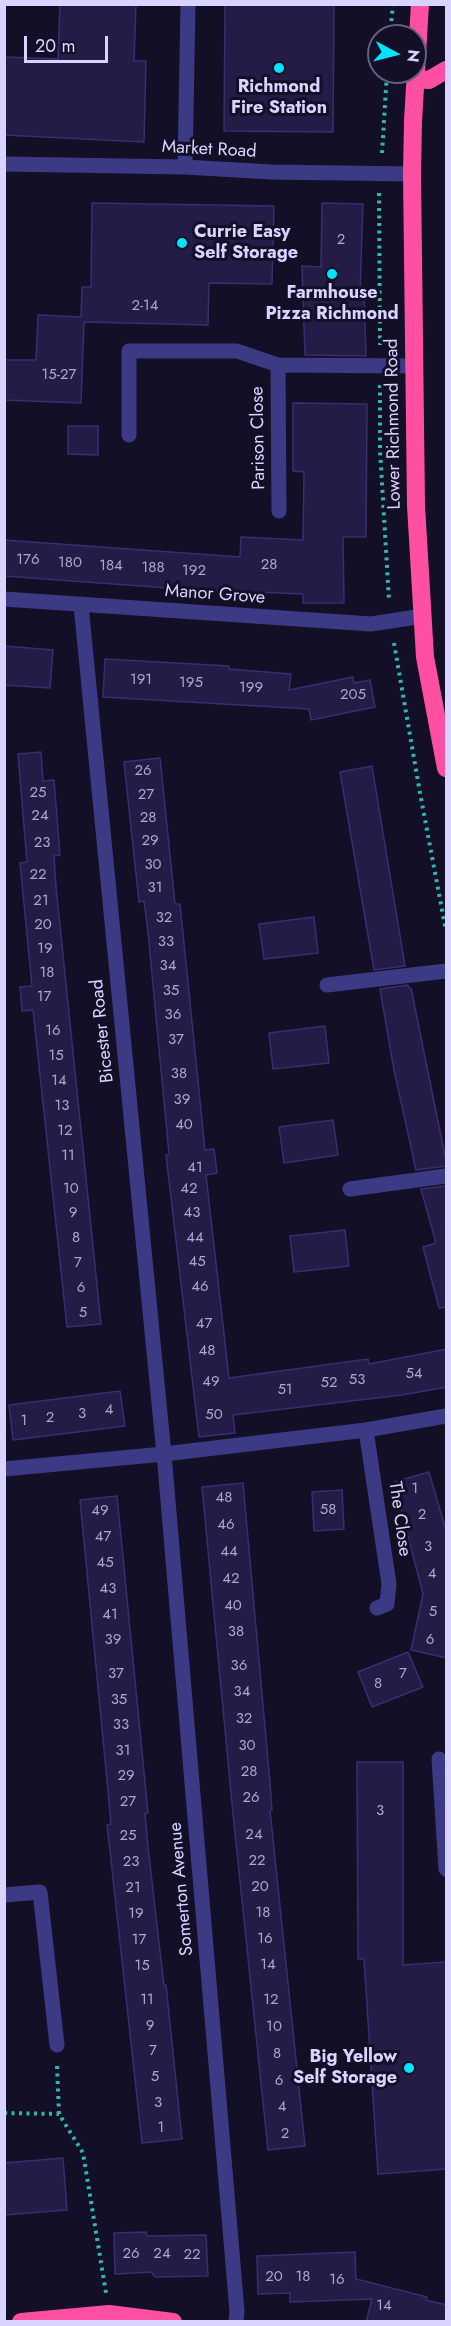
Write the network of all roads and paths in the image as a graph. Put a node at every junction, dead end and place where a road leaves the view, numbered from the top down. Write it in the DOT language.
graph roads {
  1 [pos="188,4"];
  2 [pos="393,4"];
  3 [pos="420,4"];
  4 [pos="391,24"];
  5 [pos="419,24"];
  6 [pos="447,70"];
  7 [pos="427,80"];
  8 [pos="415,84"];
  9 [pos="4,164"];
  10 [pos="185,167"];
  11 [pos="412,174"];
  12 [pos="278,365"];
  13 [pos="414,366"];
  14 [pos="129,435"];
  15 [pos="279,512"];
  16 [pos="4,599"];
  17 [pos="81,605"];
  18 [pos="423,616"];
  19 [pos="447,768"];
  20 [pos="447,971"];
  21 [pos="327,985"];
  22 [pos="447,1176"];
  23 [pos="350,1189"];
  24 [pos="447,1416"];
  25 [pos="366,1430"];
  26 [pos="164,1454"];
  27 [pos="10,1469"];
  28 [pos="377,1608"];
  29 [pos="439,1759"];
  30 [pos="446,1845"];
  31 [pos="447,1869"];
  32 [pos="4,1895"];
  33 [pos="57,2045"];
  34 [pos="4,2113"];
  35 [pos="59,2114"];
  36 [pos="109,2314"];
  37 [pos="81,2318"];
  38 [pos="21,2322"];
  39 [pos="172,2322"];
  40 [pos="236,2322"];
  1 -- 10 [label="street"];
  2 -- 4 [label="path"];
  3 -- 5 [label="highway, Lower Richmond Road"];
  6 -- 7 [label="highway"];
  8 -- 11 [label="highway, Lower Richmond Road"];
  9 -- 10 [label="street, Market Road"];
  10 -- 11 [label="street, Market Road"];
  11 -- 13 [label="highway, Lower Richmond Road"];
  12 -- 13 [label="street, Parison Close"];
  12 -- 14 [label="street, Parison Close"];
  12 -- 15 [label="street, Parison Close"];
  13 -- 18 [label="highway, Lower Richmond Road"];
  16 -- 17 [label="street, Manor Grove"];
  17 -- 18 [label="street, Manor Grove"];
  17 -- 26 [label="street, Bicester Road"];
  18 -- 19 [label="highway, Lower Richmond Road"];
  20 -- 21 [label="street"];
  22 -- 23 [label="street"];
  24 -- 25 [label="street"];
  25 -- 26 [label="street"];
  25 -- 28 [label="street, The Close"];
  26 -- 27 [label="street"];
  26 -- 40 [label="street, Somerton Avenue"];
  29 -- 30 [label="street"];
  30 -- 31 [label="street"];
  32 -- 33 [label="street"];
  33 -- 35 [label="path"];
  34 -- 35 [label="path"];
  35 -- 36 [label="path"];
  36 -- 37 [label="highway"];
  36 -- 39 [label="highway"];
  37 -- 38 [label="highway"];
}
